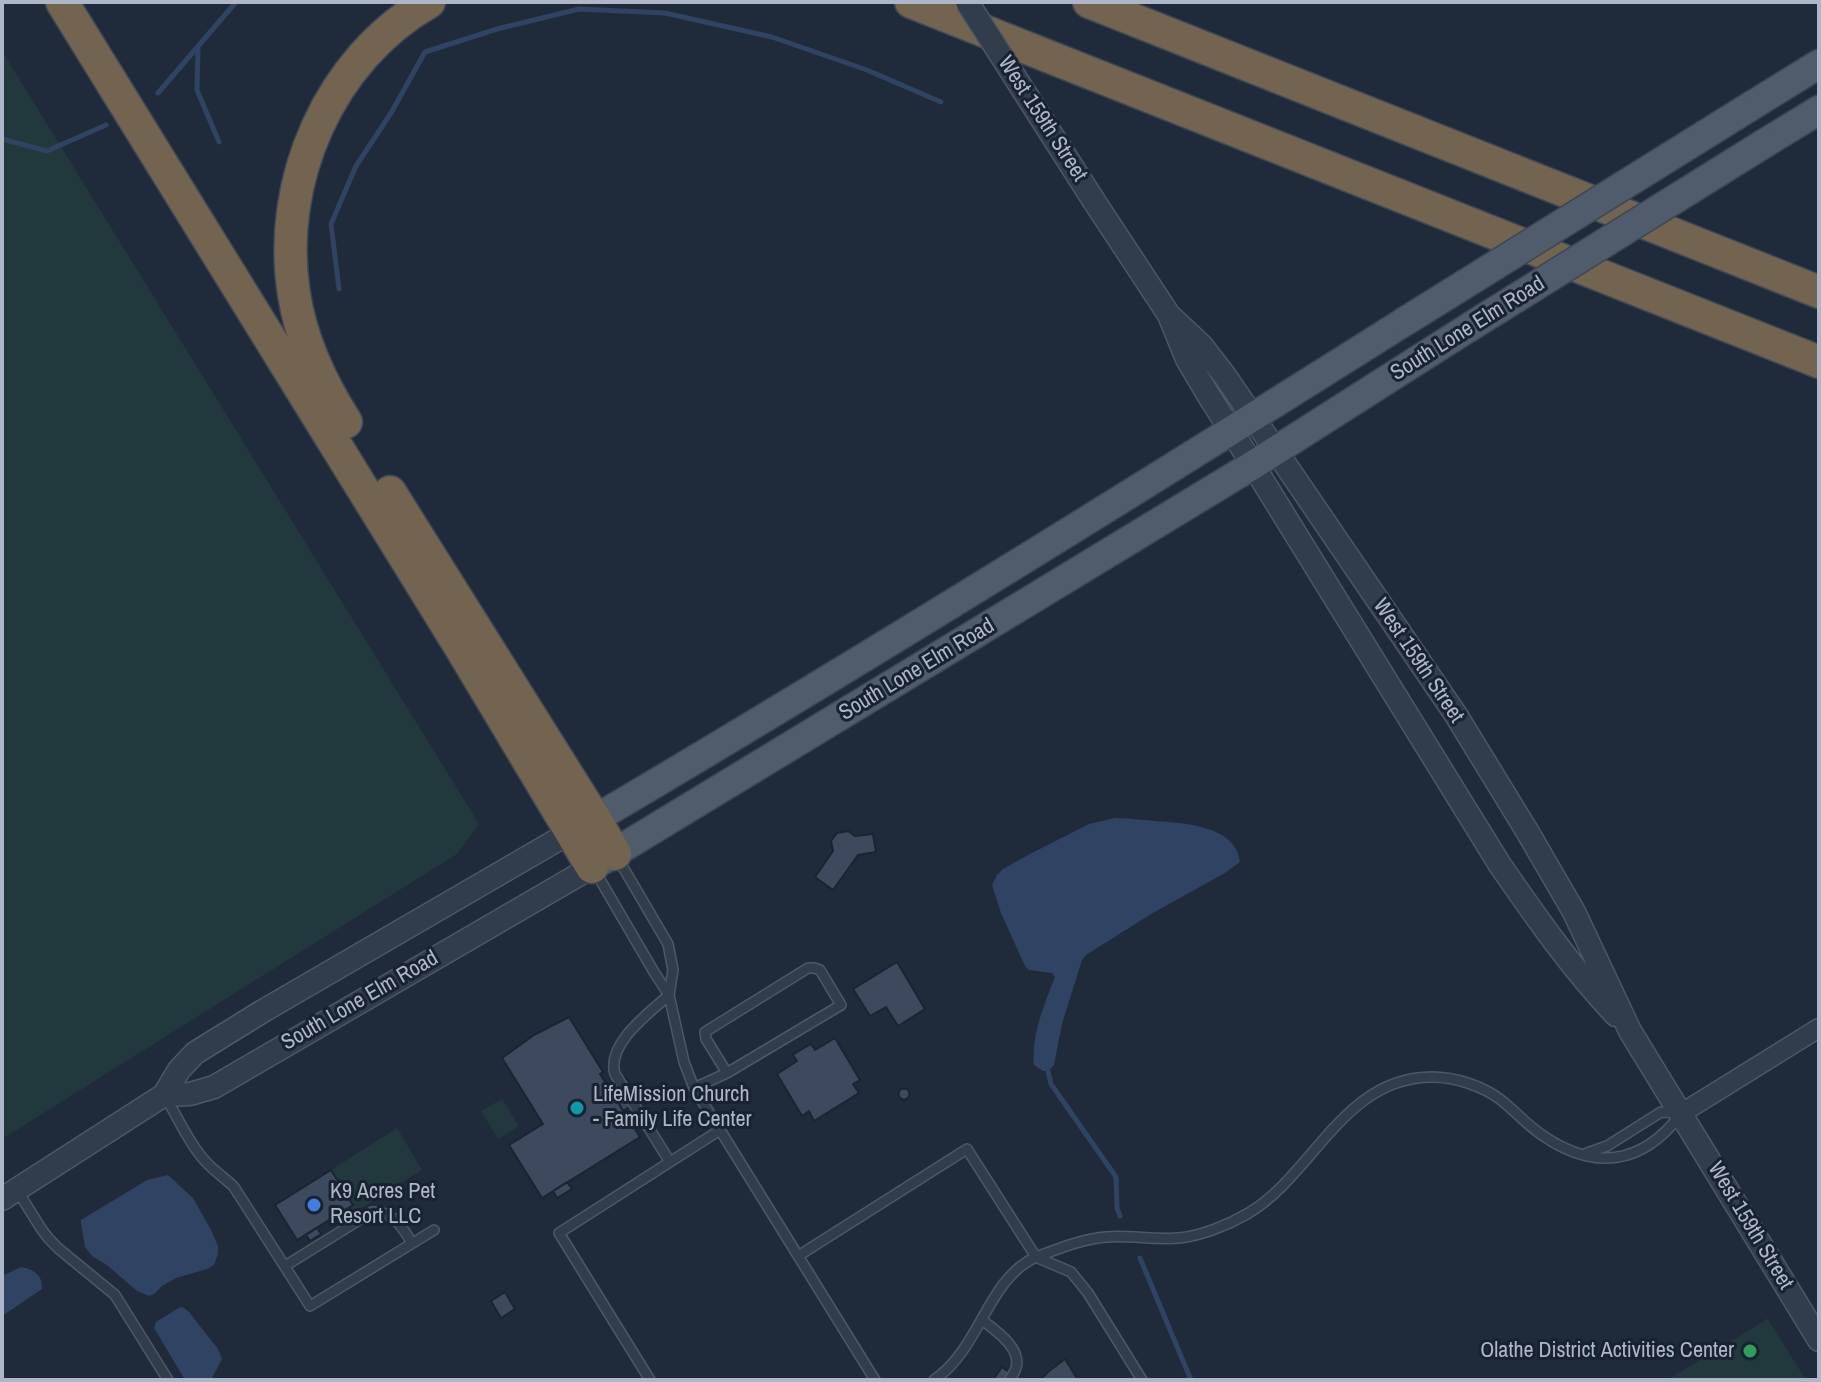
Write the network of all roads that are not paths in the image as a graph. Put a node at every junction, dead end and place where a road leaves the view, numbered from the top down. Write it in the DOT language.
graph roads {
  1 [pos="62,2"];
  2 [pos="429,2"];
  3 [pos="911,2"];
  4 [pos="967,2"];
  5 [pos="1089,2"];
  6 [pos="1819,64"];
  7 [pos="1819,110"];
  8 [pos="1819,292"];
  9 [pos="1819,362"];
  10 [pos="1242,425"];
  11 [pos="1265,458"];
  12 [pos="584,825"];
  13 [pos="604,861"];
  14 [pos="669,995"];
  15 [pos="1819,1028"];
  16 [pos="1630,1031"];
  17 [pos="727,1073"];
  18 [pos="694,1088"];
  19 [pos="164,1095"];
  20 [pos="1682,1113"];
  21 [pos="720,1130"];
  22 [pos="1584,1154"];
  23 [pos="670,1162"];
  24 [pos="10,1195"];
  25 [pos="434,1230"];
  26 [pos="412,1243"];
  27 [pos="798,1256"];
  28 [pos="1036,1257"];
  29 [pos="285,1266"];
  30 [pos="982,1320"];
  31 [pos="1819,1340"];
  32 [pos="937,1379"];
  33 [pos="168,1380"];
  34 [pos="650,1380"];
  35 [pos="875,1380"];
  36 [pos="1010,1380"];
  37 [pos="1142,1380"];
  1 -- 12 [label="highway"];
  2 -- 12 [label="highway"];
  3 -- 9 [label="highway"];
  4 -- 10 [label="street, West 159th Street, bridge"];
  5 -- 8 [label="highway"];
  6 -- 10 [label="main road, South Lone Elm Road, bridge"];
  7 -- 11 [label="main road, South Lone Elm Road, bridge"];
  10 -- 11 [label="street, West 159th Street"];
  10 -- 12 [label="main road, South Lone Elm Road"];
  11 -- 13 [label="main road, South Lone Elm Road"];
  11 -- 16 [label="street, West 159th Street"];
  11 -- 16 [label="street, West 159th Street"];
  12 -- 13 [label="highway"];
  12 -- 19 [label="street, South Lone Elm Road"];
  13 -- 14 [label="lane"];
  13 -- 14 [label="lane"];
  13 -- 19 [label="street, South Lone Elm Road"];
  14 -- 18 [label="lane"];
  14 -- 23 [label="lane"];
  15 -- 20 [label="street"];
  16 -- 20 [label="street, West 159th Street"];
  17 -- 17 [label="lane"];
  17 -- 18 [label="lane"];
  18 -- 21 [label="lane"];
  19 -- 24 [label="street, South Lone Elm Road"];
  19 -- 29 [label="lane"];
  20 -- 22 [label="lane"];
  20 -- 22 [label="lane"];
  20 -- 31 [label="street, West 159th Street"];
  21 -- 23 [label="lane"];
  21 -- 27 [label="lane"];
  22 -- 28 [label="lane"];
  23 -- 34 [label="lane"];
  24 -- 33 [label="lane"];
  25 -- 26 [label="lane"];
  26 -- 29 [label="lane"];
  26 -- 29 [label="lane"];
  27 -- 28 [label="lane"];
  27 -- 35 [label="lane"];
  28 -- 30 [label="lane"];
  28 -- 37 [label="lane"];
  30 -- 32 [label="lane"];
  30 -- 36 [label="lane"];
}
